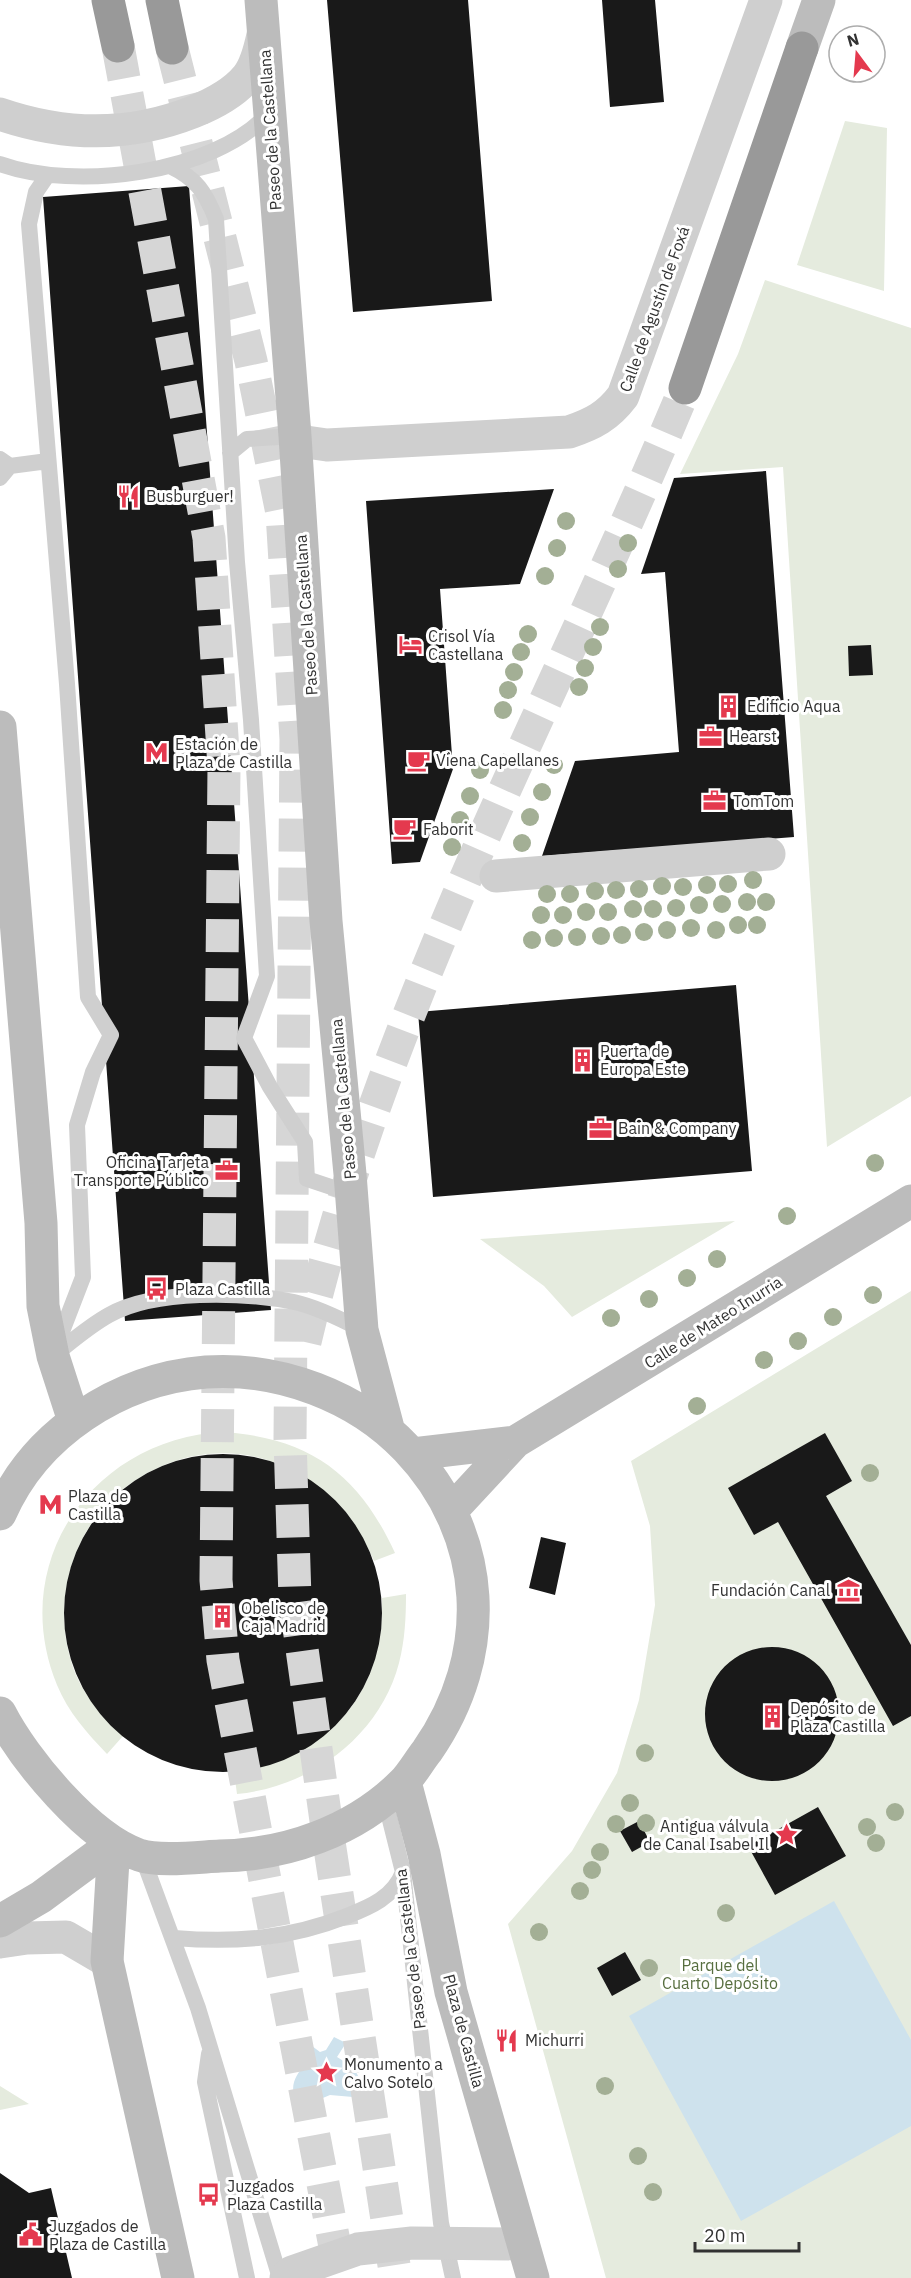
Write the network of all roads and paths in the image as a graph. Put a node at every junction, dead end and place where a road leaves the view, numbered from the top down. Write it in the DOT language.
graph roads {
  1 [pos="108,0"];
  2 [pos="162,0"];
  3 [pos="261,0"];
  4 [pos="766,0"];
  5 [pos="819,0"];
  6 [pos="263,35"];
  7 [pos="118,46"];
  8 [pos="172,48"];
  9 [pos="802,48"];
  10 [pos="269,113"];
  11 [pos="0,114"];
  12 [pos="0,164"];
  13 [pos="170,166"];
  14 [pos="47,176"];
  15 [pos="685,388"];
  16 [pos="295,436"];
  17 [pos="230,453"];
  18 [pos="48,461"];
  19 [pos="3,468"];
  20 [pos="0,727"];
  21 [pos="769,854"];
  22 [pos="496,876"];
  23 [pos="352,1194"];
  24 [pos="911,1201"];
  25 [pos="362,1330"];
  26 [pos="53,1356"];
  27 [pos="74,1420"];
  28 [pos="388,1428"];
  29 [pos="515,1442"];
  30 [pos="413,1454"];
  31 [pos="8,1481"];
  32 [pos="451,1511"];
  33 [pos="0,1514"];
  34 [pos="0,1713"];
  35 [pos="395,1791"];
  36 [pos="128,1850"];
  37 [pos="402,1872"];
  38 [pos="0,1921"];
  39 [pos="174,1938"];
  40 [pos="0,1942"];
  41 [pos="108,1961"];
  42 [pos="209,2050"];
  43 [pos="446,2242"];
  44 [pos="524,2244"];
  45 [pos="178,2278"];
  46 [pos="247,2278"];
  47 [pos="280,2278"];
  48 [pos="286,2278"];
  49 [pos="453,2278"];
  50 [pos="533,2278"];
  1 -- 7 [label="highway"];
  2 -- 8 [label="highway"];
  3 -- 6 [label="main road, Paseo de la Castellana"];
  4 -- 16 [label="street, Calle de Agustín de Foxá"];
  5 -- 9 [label="main road"];
  6 -- 10 [label="main road, Paseo de la Castellana"];
  6 -- 11 [label="street, Paseo de la Castellana"];
  9 -- 15 [label="highway"];
  10 -- 13 [label="lane"];
  10 -- 16 [label="main road, Paseo de la Castellana"];
  12 -- 14 [label="lane"];
  13 -- 14 [label="lane"];
  13 -- 17 [label="lane"];
  14 -- 18 [label="lane"];
  16 -- 17 [label="lane"];
  16 -- 23 [label="main road, Paseo de la Castellana"];
  17 -- 23 [label="lane, Paseo de la Castellana"];
  18 -- 19 [label="lane"];
  18 -- 26 [label="lane"];
  20 -- 26 [label="main road"];
  21 -- 22 [label="street"];
  23 -- 25 [label="main road, Paseo de la Castellana"];
  24 -- 29 [label="main road, Calle de Mateo Inurria"];
  25 -- 26 [label="lane"];
  25 -- 28 [label="main road, Paseo de la Castellana"];
  26 -- 27 [label="main road"];
  27 -- 28 [label="main road"];
  27 -- 31 [label="main road"];
  28 -- 30 [label="main road"];
  29 -- 30 [label="main road, Calle de Mateo Inurria"];
  29 -- 32 [label="main road, Calle de Mateo Inurria"];
  30 -- 32 [label="main road"];
  31 -- 33 [label="main road"];
  32 -- 35 [label="main road"];
  34 -- 36 [label="main road"];
  35 -- 36 [label="main road"];
  35 -- 37 [label="lane, Paseo de la Castellana"];
  35 -- 44 [label="main road, Plaza de Castilla"];
  36 -- 38 [label="main road"];
  36 -- 39 [label="lane"];
  36 -- 41 [label="main road"];
  37 -- 39 [label="lane"];
  37 -- 43 [label="lane, Paseo de la Castellana"];
  39 -- 42 [label="lane"];
  40 -- 41 [label="street"];
  41 -- 45 [label="main road"];
  42 -- 46 [label="lane"];
  42 -- 47 [label="lane"];
  43 -- 44 [label="street"];
  43 -- 48 [label="street"];
  43 -- 49 [label="lane, Paseo de la Castellana"];
  44 -- 50 [label="main road, Plaza de Castilla"];
}
